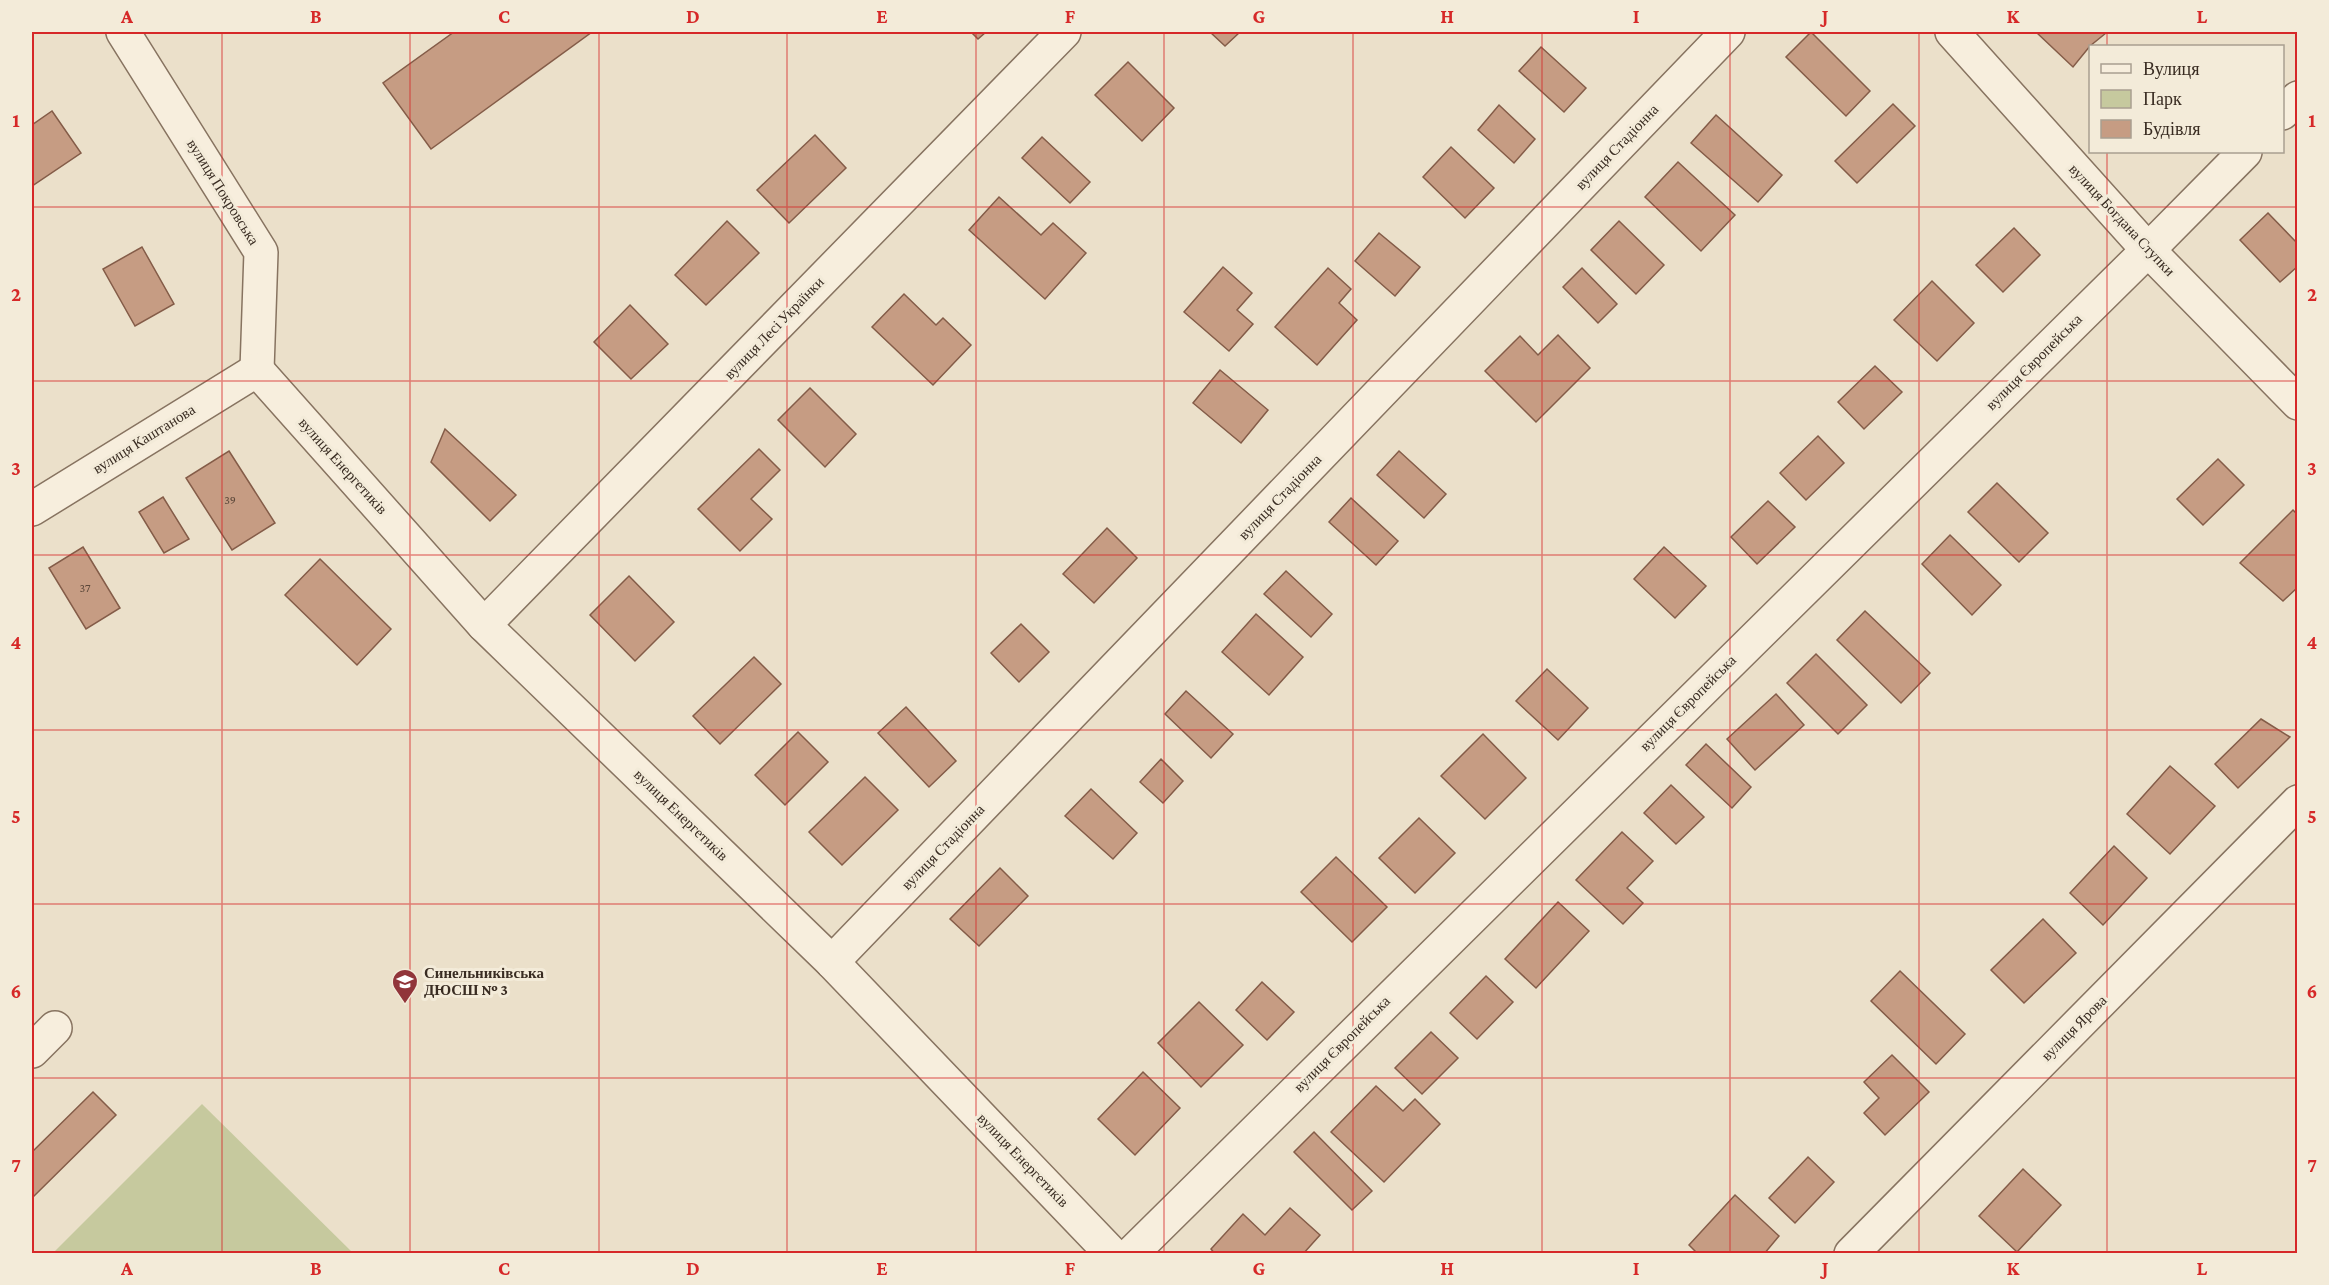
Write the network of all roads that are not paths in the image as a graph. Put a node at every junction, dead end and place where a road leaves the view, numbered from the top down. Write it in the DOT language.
graph roads {
  1 [pos="123,32"];
  2 [pos="1064,32"];
  3 [pos="1728,32"];
  4 [pos="1952,32"];
  5 [pos="2298,98"];
  6 [pos="2284,112"];
  7 [pos="2244,153"];
  8 [pos="2148,250"];
  9 [pos="257,370"];
  10 [pos="2298,403"];
  11 [pos="32,509"];
  12 [pos="484,625"];
  13 [pos="2298,802"];
  14 [pos="832,962"];
  15 [pos="55,1028"];
  16 [pos="32,1051"];
  17 [pos="1112,1254"];
  18 [pos="1131,1254"];
  19 [pos="1851,1254"];
  1 -- 9 [label="street, вулиця Покровська"];
  2 -- 12 [label="street, вулиця Лесі Українки"];
  3 -- 14 [label="street, вулиця Стадіонна"];
  4 -- 8 [label="street, вулиця Богдана Ступки"];
  5 -- 6 [label="street"];
  7 -- 8 [label="street, вулиця Європейська"];
  8 -- 10 [label="street, вулиця Богдана Ступки"];
  8 -- 18 [label="street, вулиця Європейська"];
  9 -- 11 [label="street, вулиця Каштанова"];
  9 -- 12 [label="street, вулиця Енергетиків"];
  12 -- 14 [label="street, вулиця Енергетиків"];
  13 -- 19 [label="street, вулиця Ярова"];
  14 -- 17 [label="street, вулиця Енергетиків"];
  15 -- 16 [label="street"];
}
